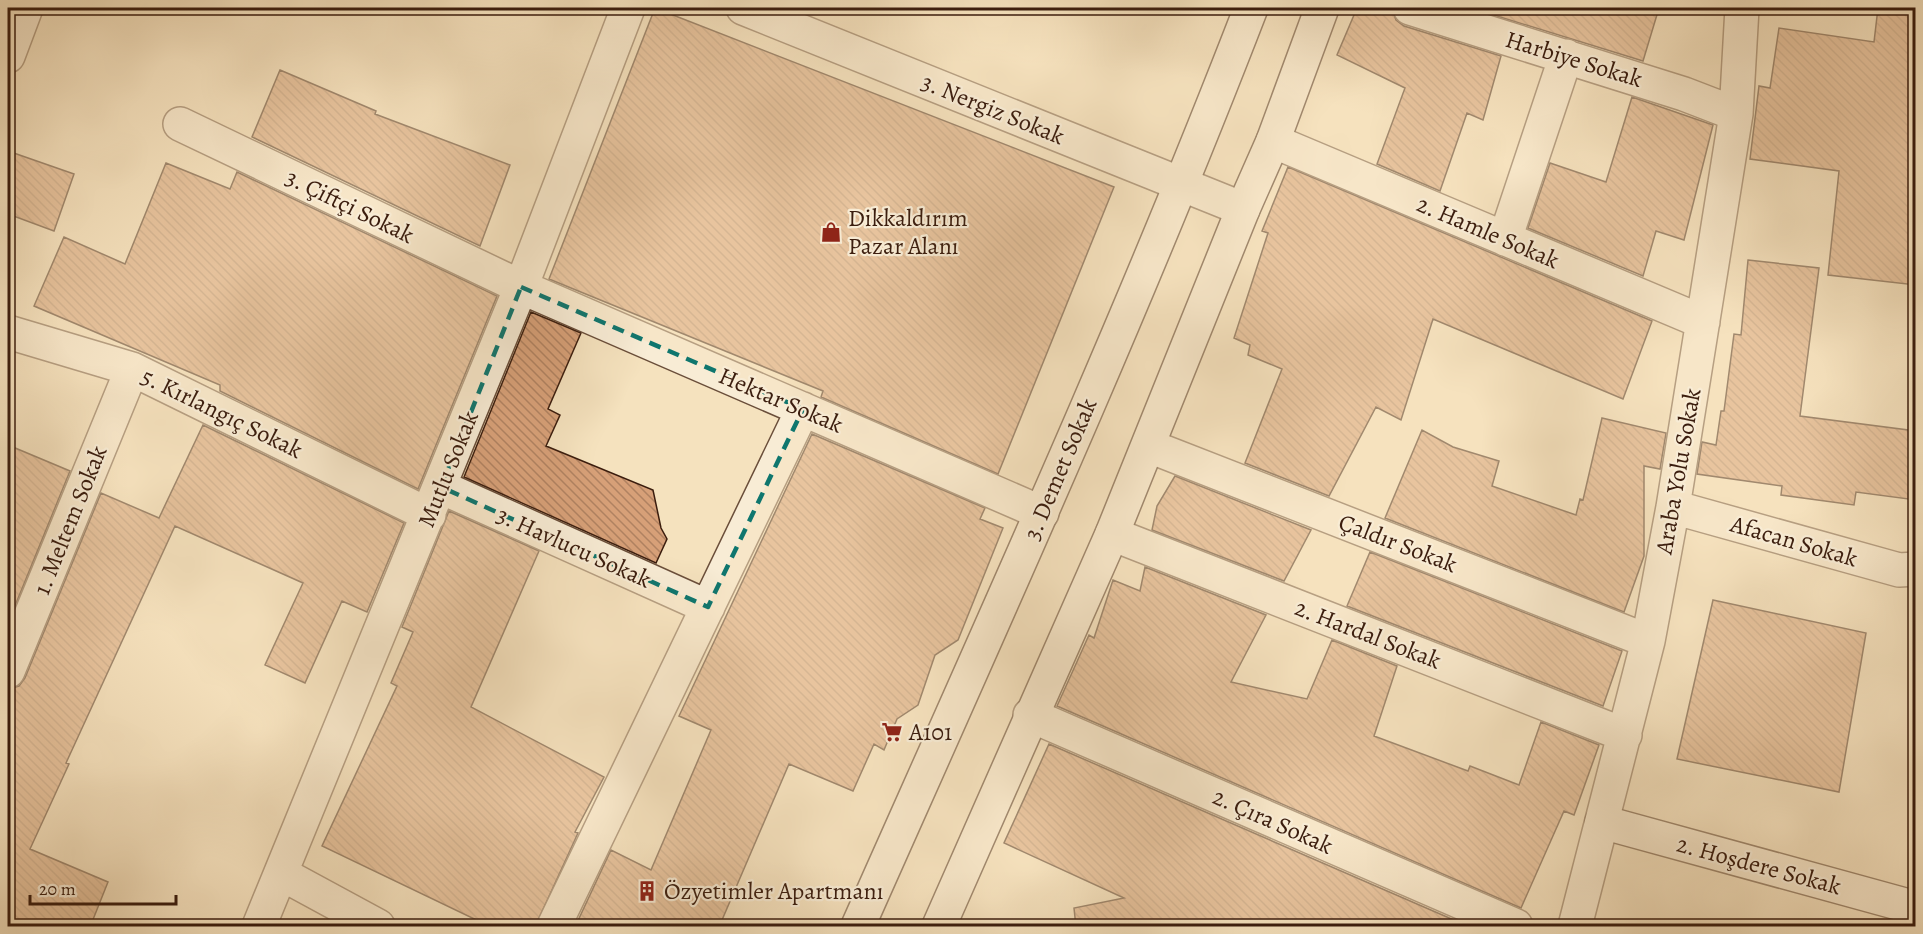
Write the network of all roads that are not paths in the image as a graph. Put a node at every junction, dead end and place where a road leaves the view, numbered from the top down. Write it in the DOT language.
graph roads {
  1 [pos="26,8"];
  2 [pos="628,8"];
  3 [pos="743,8"];
  4 [pos="1251,8"];
  5 [pos="1322,8"];
  6 [pos="1410,8"];
  7 [pos="1742,8"];
  8 [pos="8,56"];
  9 [pos="1566,56"];
  10 [pos="1736,114"];
  11 [pos="180,124"];
  12 [pos="1274,141"];
  13 [pos="1182,186"];
  14 [pos="1243,209"];
  15 [pos="1505,239"];
  16 [pos="521,287"];
  17 [pos="1703,322"];
  18 [pos="8,332"];
  19 [pos="132,369"];
  20 [pos="803,409"];
  21 [pos="1149,446"];
  22 [pos="435,501"];
  23 [pos="1673,507"];
  24 [pos="1042,513"];
  25 [pos="1112,534"];
  26 [pos="1916,569"];
  27 [pos="708,607"];
  28 [pos="1648,641"];
  29 [pos="8,671"];
  30 [pos="1030,715"];
  31 [pos="1625,735"];
  32 [pos="1602,822"];
  33 [pos="282,874"];
  34 [pos="1916,908"];
  35 [pos="259,927"];
  36 [pos="378,927"];
  37 [pos="554,927"];
  38 [pos="858,927"];
  39 [pos="939,927"];
  40 [pos="1516,927"];
  41 [pos="1575,927"];
  1 -- 8 [label="street"];
  2 -- 16 [label="street, Mutlu Sokak"];
  3 -- 13 [label="street, 3. Nergiz Sokak"];
  4 -- 13 [label="street, 3. Demet Sokak"];
  5 -- 12 [label="street"];
  6 -- 9 [label="street, Harbiye Sokak"];
  7 -- 10 [label="street, Araba Yolu Sokak"];
  9 -- 10 [label="street, Harbiye Sokak"];
  9 -- 15 [label="street"];
  10 -- 17 [label="street, Araba Yolu Sokak"];
  11 -- 16 [label="street, 3. Çiftçi Sokak"];
  12 -- 14 [label="street"];
  12 -- 15 [label="street, 2. Hamle Sokak"];
  13 -- 14 [label="street, 3. Nergiz Sokak"];
  13 -- 24 [label="street, 3. Demet Sokak"];
  14 -- 21 [label="street"];
  15 -- 17 [label="street, 2. Hamle Sokak"];
  16 -- 20 [label="street, Hektar Sokak"];
  16 -- 22 [label="street, Mutlu Sokak"];
  17 -- 23 [label="street, Araba Yolu Sokak"];
  18 -- 19 [label="street, 5. Kırlangıç Sokak"];
  19 -- 22 [label="street, 5. Kırlangıç Sokak"];
  19 -- 29 [label="street, 1. Meltem Sokak"];
  20 -- 24 [label="street, Hektar Sokak"];
  20 -- 27 [label="street"];
  21 -- 25 [label="street"];
  21 -- 28 [label="street, Çaldır Sokak"];
  22 -- 27 [label="street, 3. Havlucu Sokak"];
  22 -- 33 [label="street, Mutlu Sokak"];
  23 -- 26 [label="street, Afacan Sokak"];
  23 -- 28 [label="street, Araba Yolu Sokak"];
  24 -- 38 [label="street, 3. Demet Sokak"];
  25 -- 30 [label="street"];
  25 -- 31 [label="street, 2. Hardal Sokak"];
  27 -- 37 [label="street"];
  28 -- 31 [label="street, Araba Yolu Sokak"];
  30 -- 39 [label="street"];
  30 -- 40 [label="street, 2. Çıra Sokak"];
  31 -- 32 [label="street, Araba Yolu Sokak"];
  32 -- 34 [label="street, 2. Hoşdere Sokak"];
  32 -- 41 [label="street, Araba Yolu Sokak"];
  33 -- 35 [label="street, Mutlu Sokak"];
  33 -- 36 [label="street"];
}
